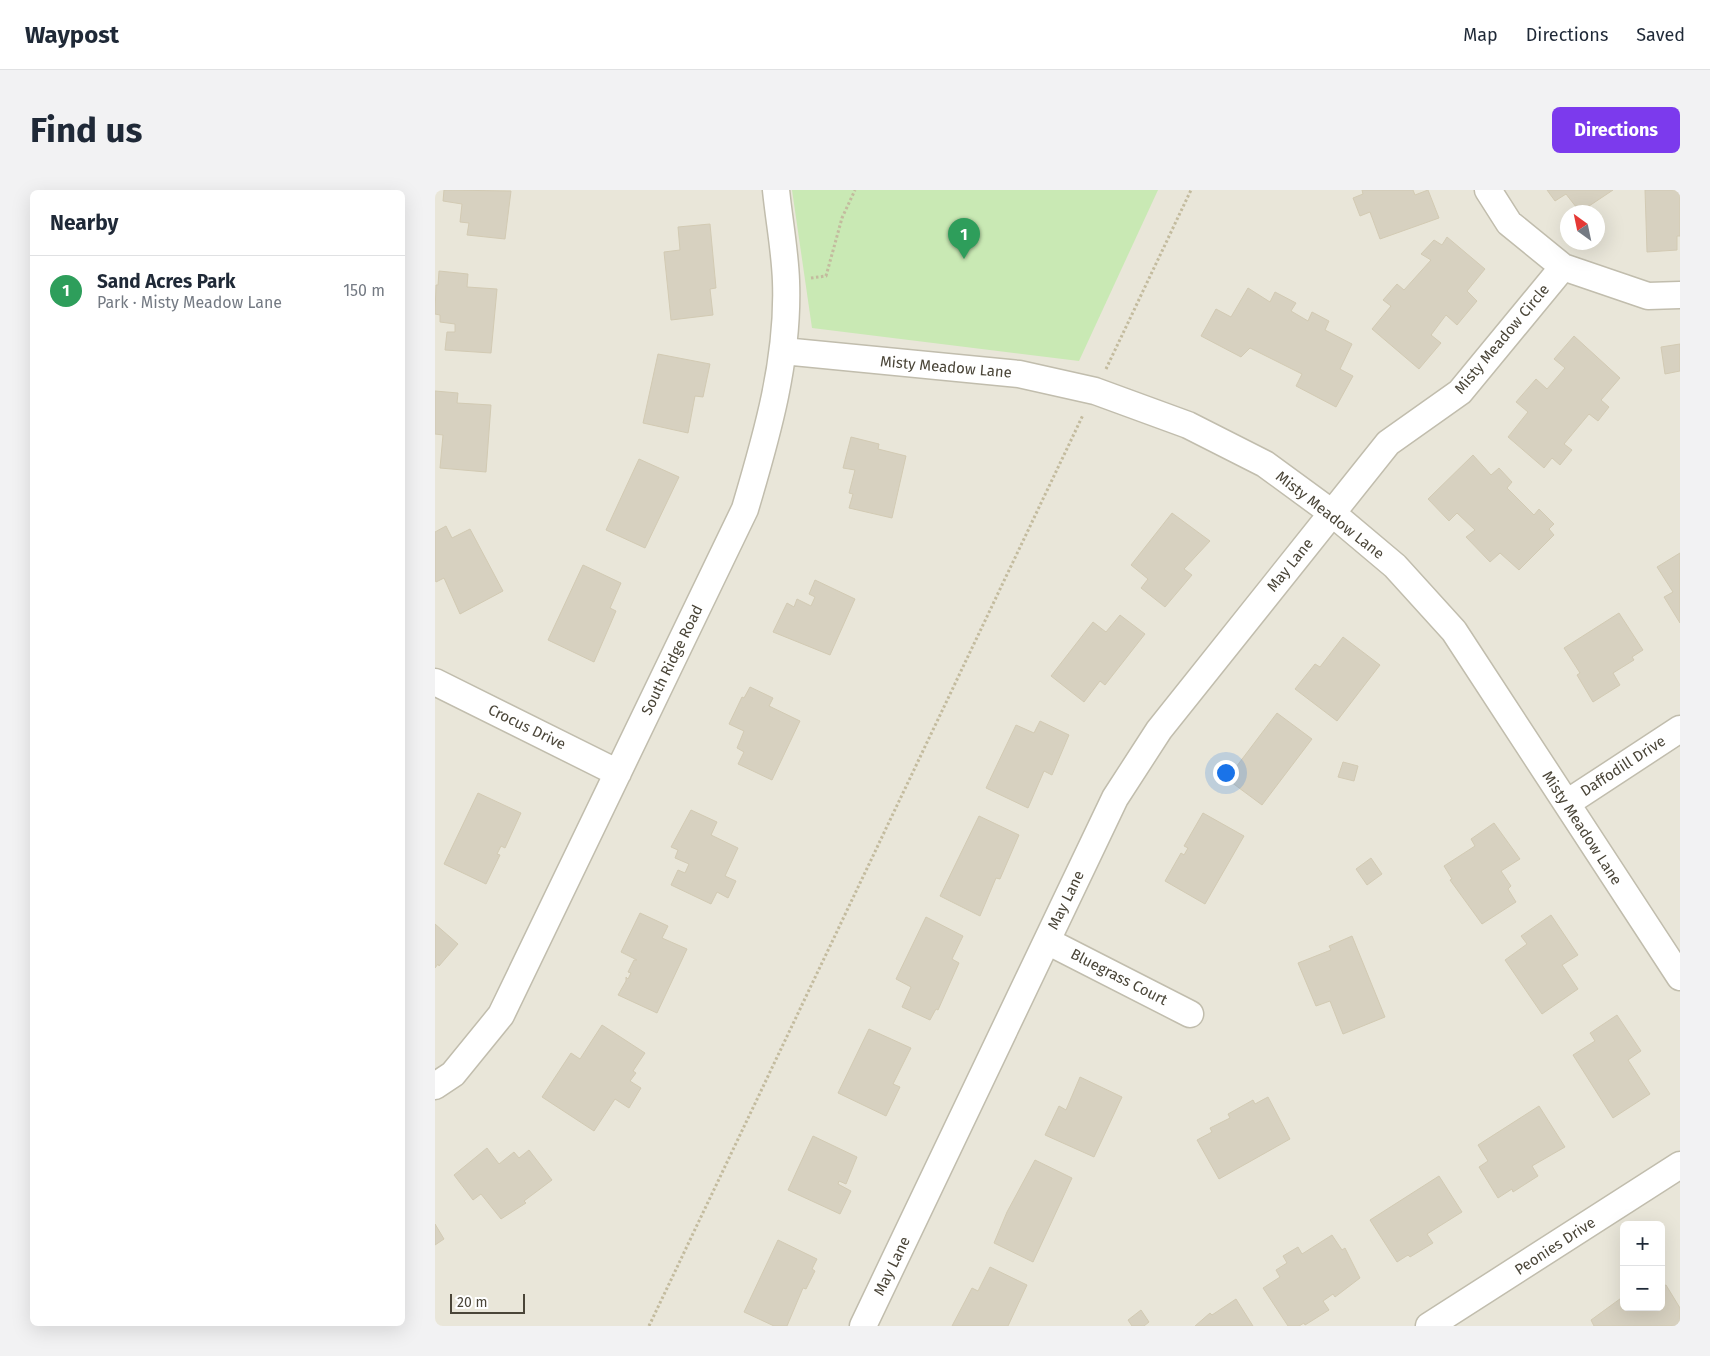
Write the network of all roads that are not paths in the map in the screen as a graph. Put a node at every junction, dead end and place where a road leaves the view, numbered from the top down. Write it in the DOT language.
graph roads {
  1 [pos="776,190"];
  2 [pos="1488,190"];
  3 [pos="1563,267"];
  4 [pos="1680,295"];
  5 [pos="783,351"];
  6 [pos="1332,513"];
  7 [pos="435,682"];
  8 [pos="1680,728"];
  9 [pos="618,773"];
  10 [pos="1567,803"];
  11 [pos="1047,940"];
  12 [pos="1680,977"];
  13 [pos="1190,1014"];
  14 [pos="435,1086"];
  15 [pos="1680,1166"];
  16 [pos="863,1326"];
  17 [pos="1429,1326"];
  1 -- 5 [label="street, South Ridge Road"];
  2 -- 3 [label="street"];
  3 -- 4 [label="street"];
  3 -- 6 [label="street, Misty Meadow Circle"];
  5 -- 6 [label="street, Misty Meadow Lane"];
  5 -- 9 [label="street, South Ridge Road"];
  6 -- 10 [label="street, Misty Meadow Lane"];
  6 -- 11 [label="street, May Lane"];
  7 -- 9 [label="street, Crocus Drive"];
  8 -- 10 [label="street, Daffodill Drive"];
  9 -- 14 [label="street, South Ridge Road"];
  10 -- 12 [label="street, Misty Meadow Lane"];
  11 -- 13 [label="street, Bluegrass Court"];
  11 -- 16 [label="street, May Lane"];
  15 -- 17 [label="street, Peonies Drive"];
}
